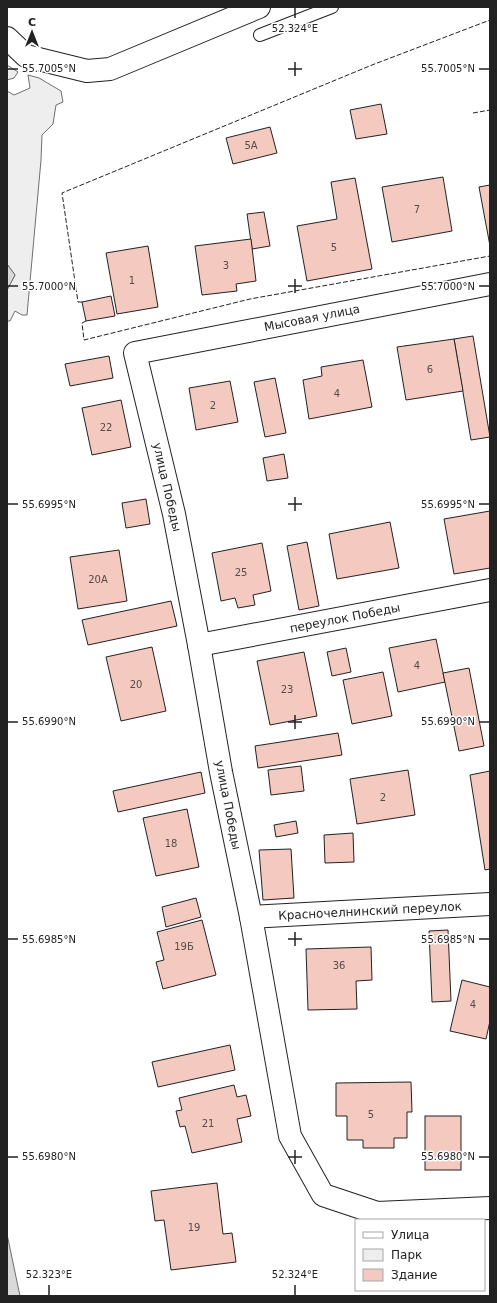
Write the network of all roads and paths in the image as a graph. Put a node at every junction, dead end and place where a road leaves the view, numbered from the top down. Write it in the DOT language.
graph roads {
  1 [pos="260,7"];
  2 [pos="332,7"];
  3 [pos="260,35"];
  4 [pos="7,38"];
  5 [pos="490,284"];
  6 [pos="135,353"];
  7 [pos="490,590"];
  8 [pos="199,645"];
  9 [pos="490,904"];
  10 [pos="251,917"];
  11 [pos="490,1208"];
  1 -- 4 [label="street"];
  2 -- 3 [label="lane"];
  5 -- 6 [label="street, Мысовая улица"];
  6 -- 8 [label="street, улица Победы"];
  7 -- 8 [label="street, переулок Победы"];
  8 -- 10 [label="street, улица Победы"];
  9 -- 10 [label="street, Красночелнинский переулок"];
  10 -- 11 [label="street, улица Победы"];
}
